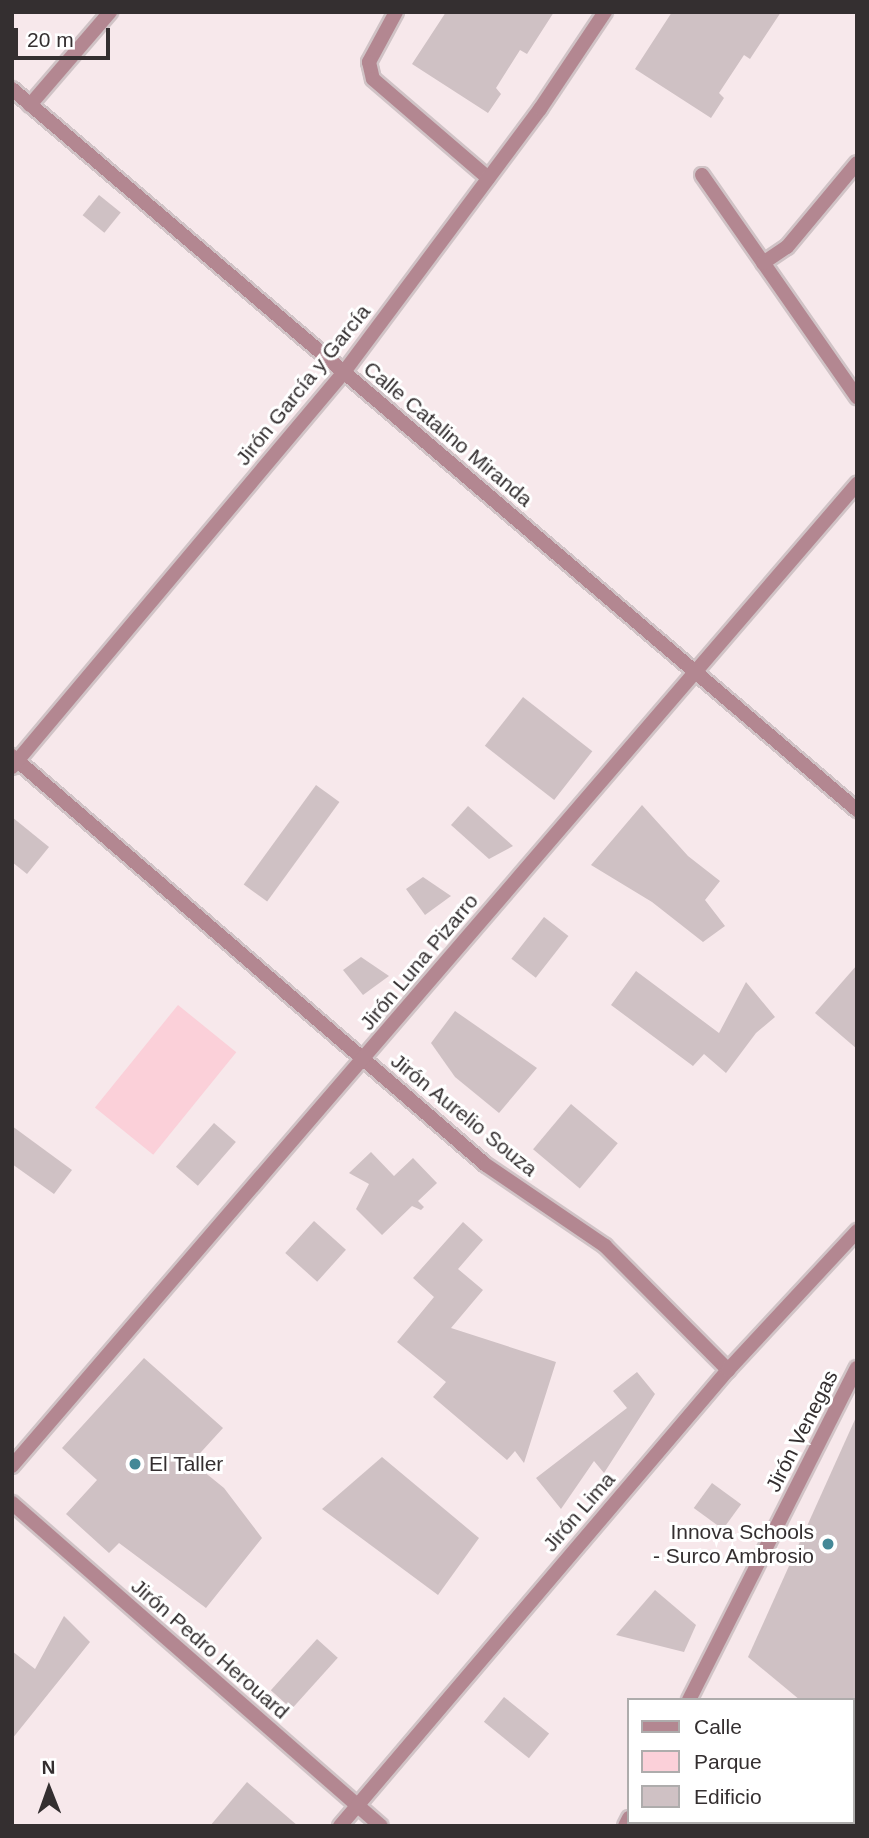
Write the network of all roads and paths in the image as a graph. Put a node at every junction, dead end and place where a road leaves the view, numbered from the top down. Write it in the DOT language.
graph roads {
  1 [pos="110,12"];
  2 [pos="396,12"];
  3 [pos="605,12"];
  4 [pos="12,89"];
  5 [pos="30,105"];
  6 [pos="857,163"];
  7 [pos="702,175"];
  8 [pos="488,178"];
  9 [pos="763,263"];
  10 [pos="344,372"];
  11 [pos="857,397"];
  12 [pos="857,484"];
  13 [pos="693,670"];
  14 [pos="14,761"];
  15 [pos="857,810"];
  16 [pos="363,1060"];
  17 [pos="857,1231"];
  18 [pos="857,1368"];
  19 [pos="728,1370"];
  20 [pos="12,1466"];
  21 [pos="12,1503"];
  22 [pos="690,1698"];
  23 [pos="357,1805"];
  24 [pos="340,1826"];
  25 [pos="381,1826"];
  1 -- 5 [label="street"];
  2 -- 8 [label="street"];
  3 -- 8 [label="street, Jirón García y García"];
  4 -- 5 [label="street, Calle Catalino Miranda"];
  5 -- 10 [label="street, Calle Catalino Miranda"];
  6 -- 9 [label="street"];
  7 -- 9 [label="street"];
  8 -- 10 [label="street, Jirón García y García"];
  9 -- 11 [label="street"];
  10 -- 13 [label="street, Calle Catalino Miranda"];
  10 -- 14 [label="street, Jirón García y García"];
  12 -- 13 [label="street, Jirón Luna Pizarro"];
  13 -- 15 [label="street, Calle Catalino Miranda"];
  13 -- 16 [label="street, Jirón Luna Pizarro"];
  14 -- 16 [label="street, Jirón Aurelio Souza"];
  16 -- 19 [label="street, Jirón Aurelio Souza"];
  16 -- 20 [label="street, Jirón Luna Pizarro"];
  17 -- 19 [label="street, Jirón Lima"];
  18 -- 22 [label="street, Jirón Venegas"];
  19 -- 23 [label="street, Jirón Lima"];
  21 -- 23 [label="street, Jirón Pedro Herouard"];
  23 -- 24 [label="street, Jirón Lima"];
  23 -- 25 [label="street, Jirón Pedro Herouard"];
}
